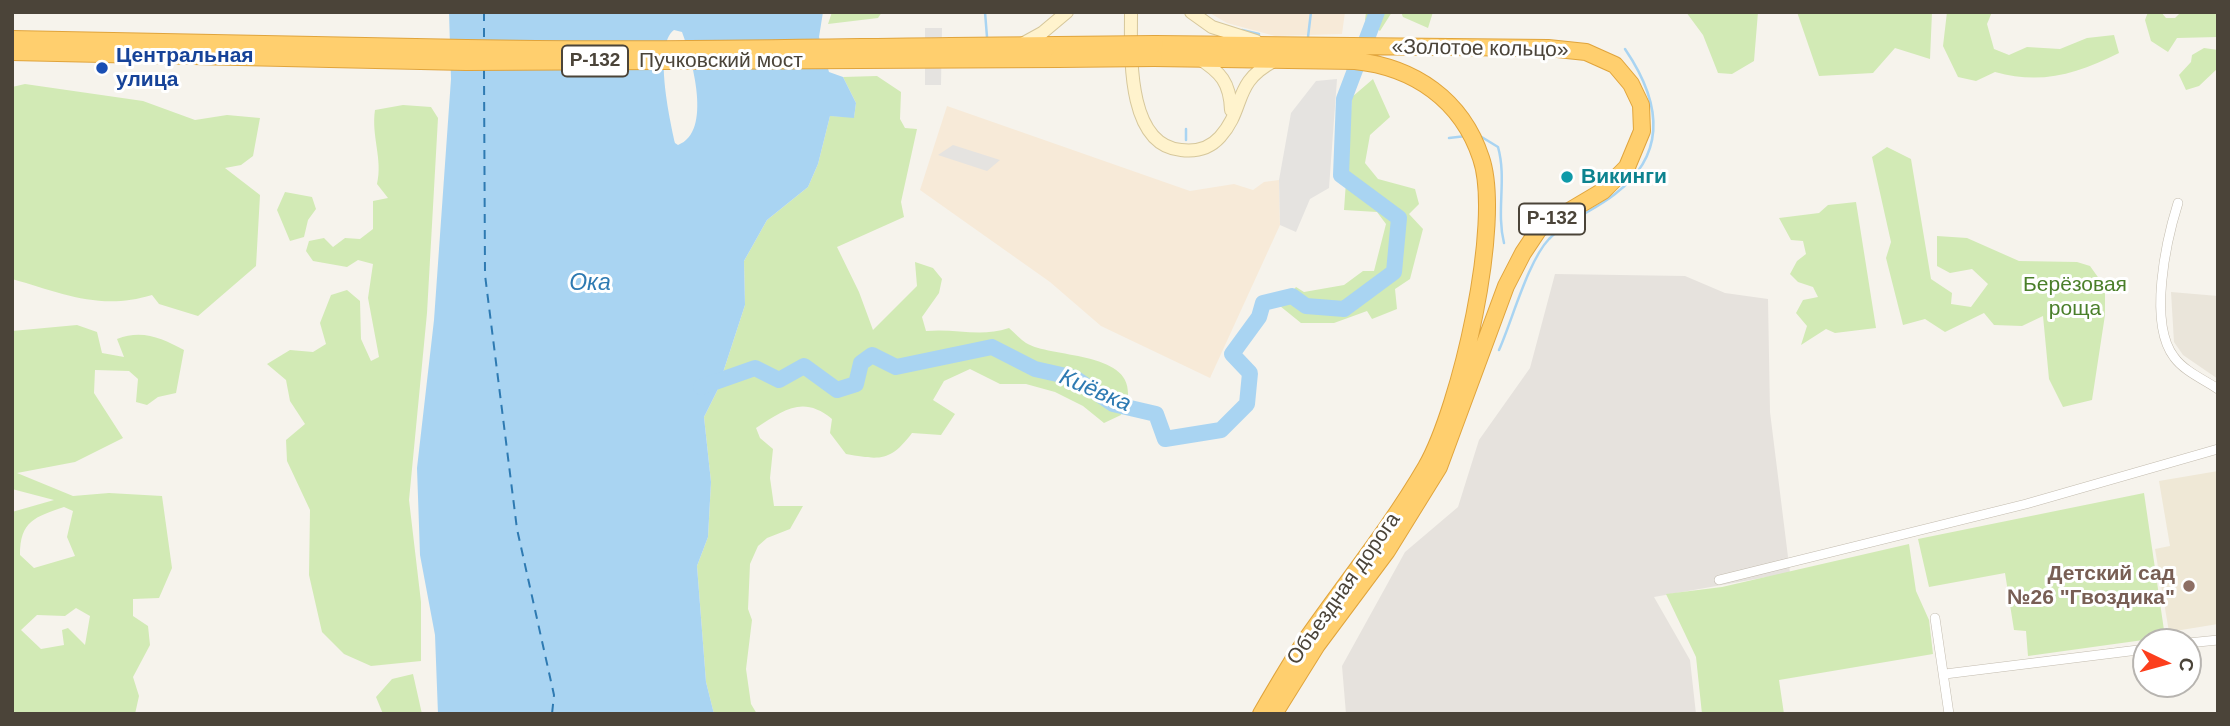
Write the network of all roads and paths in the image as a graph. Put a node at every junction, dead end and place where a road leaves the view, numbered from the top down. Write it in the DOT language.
graph roads {
  1 [pos="1131,12"];
  2 [pos="1191,12"];
  3 [pos="1065,15"];
  4 [pos="12,39"];
  5 [pos="1021,45"];
  6 [pos="221,48"];
  7 [pos="1155,51"];
  8 [pos="12,52"];
  9 [pos="1058,52"];
  10 [pos="1277,52"];
  11 [pos="969,53"];
  12 [pos="1198,58"];
  13 [pos="1232,117"];
  14 [pos="2178,203"];
  15 [pos="2218,389"];
  16 [pos="2218,449"];
  17 [pos="1433,466"];
  18 [pos="1719,580"];
  19 [pos="1935,618"];
  20 [pos="2132,651"];
  21 [pos="1945,674"];
  22 [pos="1261,714"];
  23 [pos="1274,714"];
  24 [pos="1949,714"];
  1 -- 13 [label="main road"];
  2 -- 10 [label="main road"];
  3 -- 5 [label="main road"];
  4 -- 6 [label="highway, Р-132"];
  5 -- 9 [label="highway, Р-132"];
  5 -- 11 [label="highway, Р-132"];
  6 -- 8 [label="highway, Р-132"];
  6 -- 11 [label="highway, Пучковский мост / Р-132"];
  7 -- 9 [label="highway, Р-132, bridge"];
  7 -- 10 [label="highway, «Золотое кольцо» / Р-132"];
  7 -- 12 [label="highway, Р-132"];
  9 -- 11 [label="highway, Р-132"];
  10 -- 12 [label="highway, Р-132"];
  10 -- 13 [label="main road"];
  10 -- 17 [label="highway, «Золотое кольцо» / Р-132"];
  10 -- 17 [label="highway, «Золотое кольцо» / Р-132"];
  12 -- 13 [label="main road"];
  14 -- 15 [label="street"];
  16 -- 18 [label="street"];
  17 -- 22 [label="highway, Объездная дорога / Р-132"];
  17 -- 23 [label="highway, Объездная дорога / Р-132"];
  19 -- 21 [label="street"];
  20 -- 21 [label="street"];
  21 -- 24 [label="street"];
}
